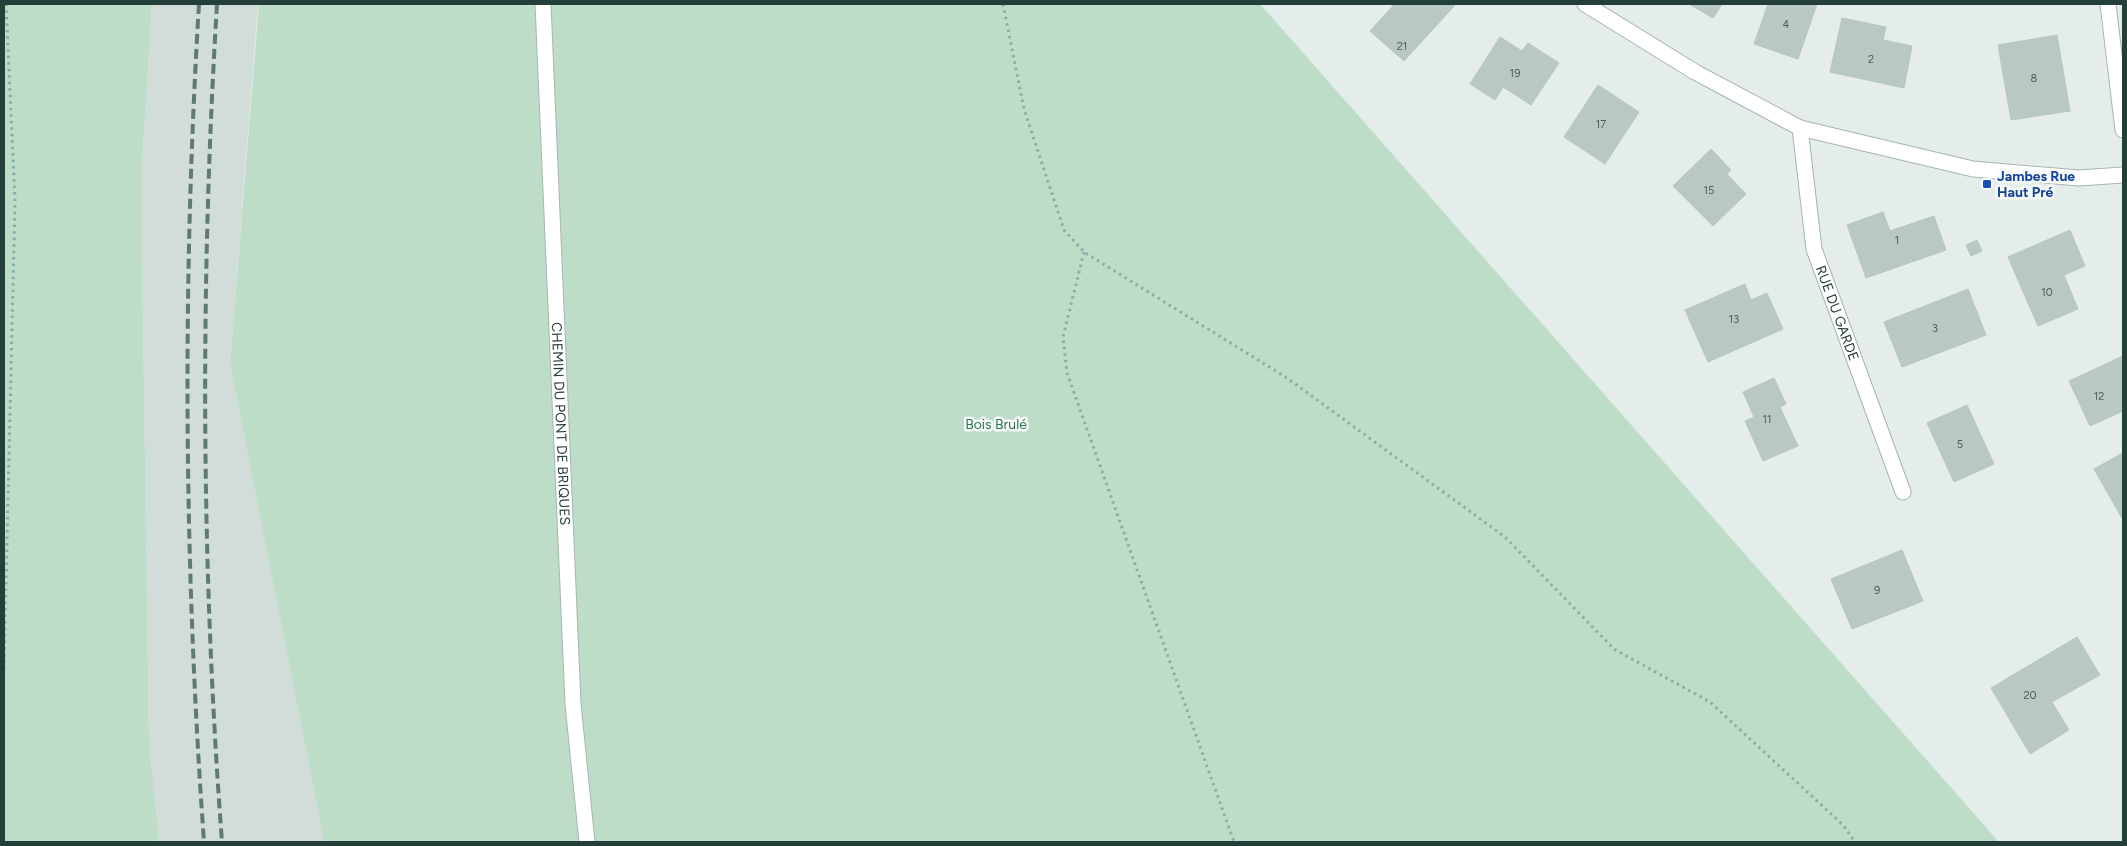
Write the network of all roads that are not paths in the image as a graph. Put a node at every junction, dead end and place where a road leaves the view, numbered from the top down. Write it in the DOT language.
graph roads {
  1 [pos="543,4"];
  2 [pos="1585,4"];
  3 [pos="2108,4"];
  4 [pos="1800,128"];
  5 [pos="2123,130"];
  6 [pos="2123,175"];
  7 [pos="1903,492"];
  8 [pos="587,842"];
  1 -- 8 [label="street, CHEMIN DU PONT DE BRIQUES"];
  2 -- 4 [label="street"];
  3 -- 5 [label="street"];
  4 -- 6 [label="street"];
  4 -- 7 [label="street, RUE DU GARDE"];
}
